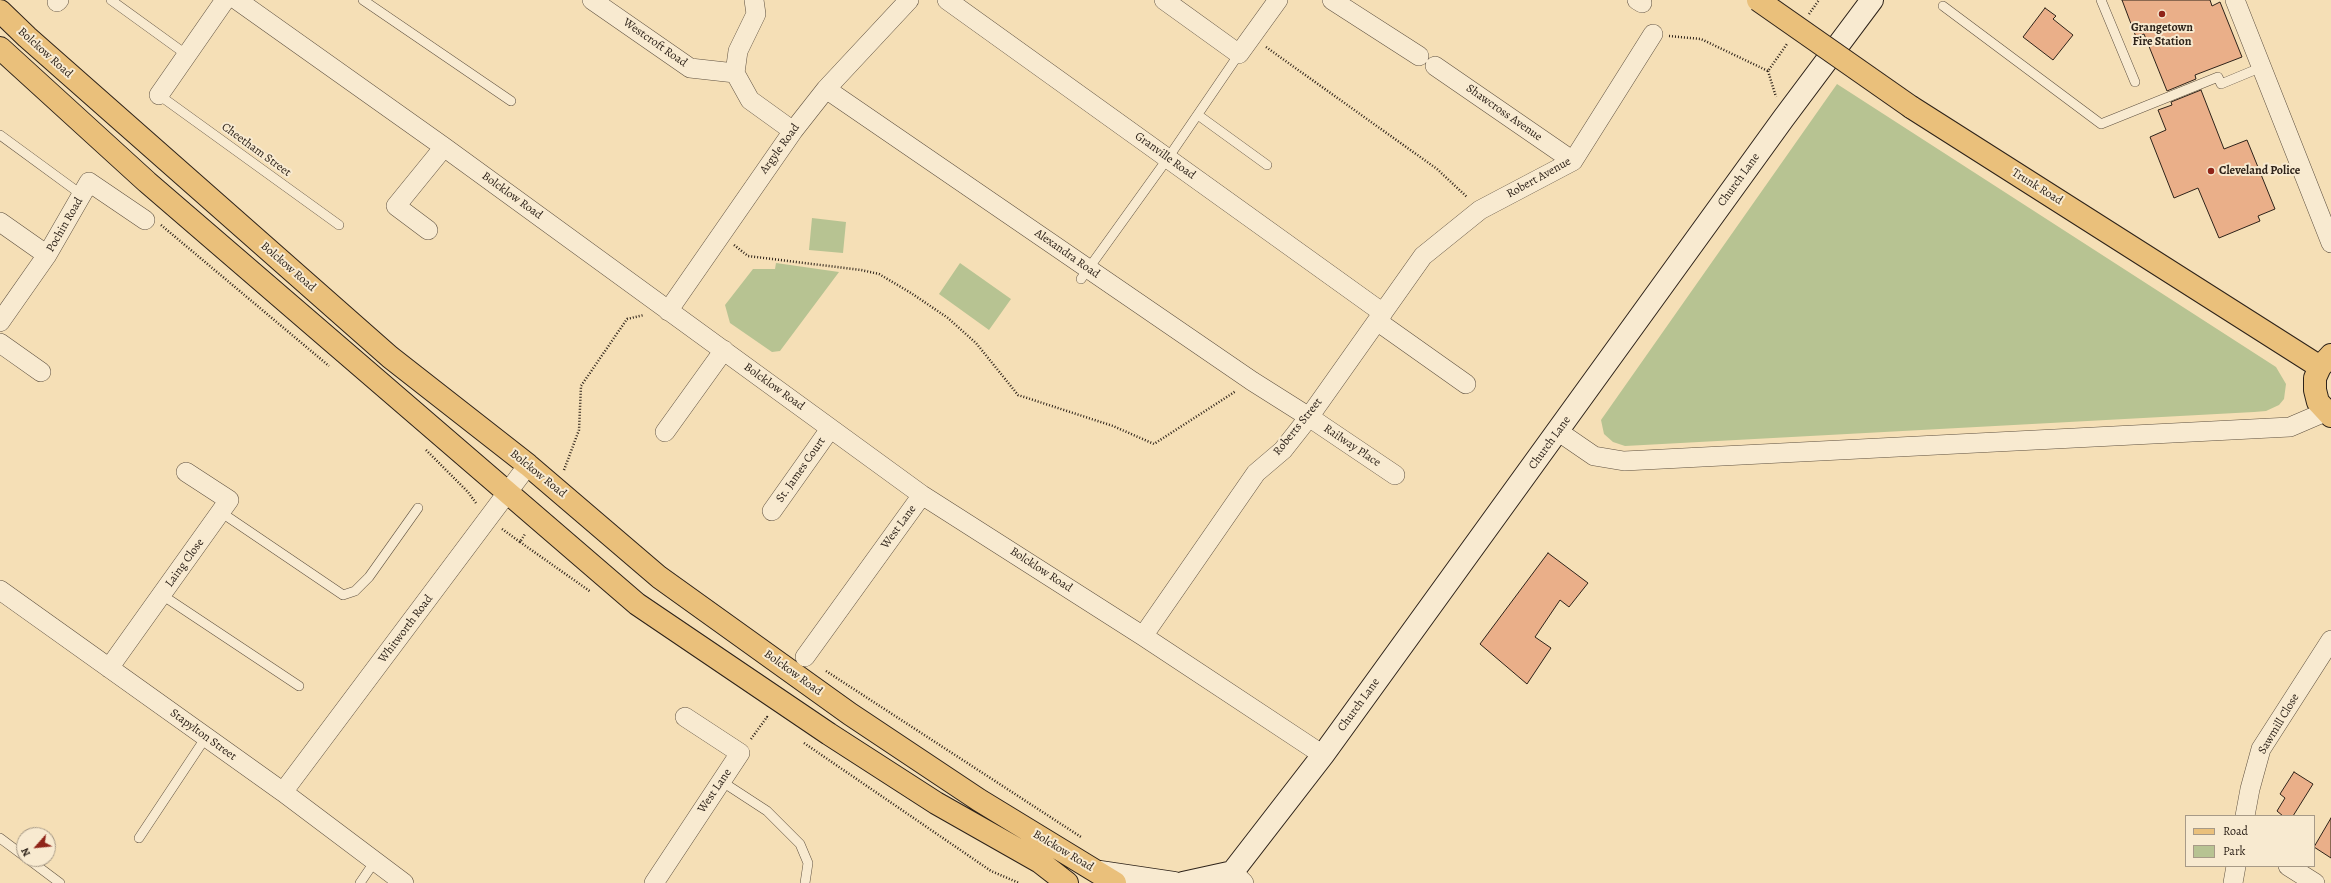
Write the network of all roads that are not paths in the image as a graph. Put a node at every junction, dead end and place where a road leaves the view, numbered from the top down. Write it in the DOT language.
graph roads {
  1 [pos="112,0"];
  2 [pos="225,0"];
  3 [pos="237,0"];
  4 [pos="363,0"];
  5 [pos="592,0"];
  6 [pos="754,0"];
  7 [pos="909,0"];
  8 [pos="946,0"];
  9 [pos="1164,0"];
  10 [pos="1278,0"];
  11 [pos="1332,0"];
  12 [pos="1758,0"];
  13 [pos="1872,0"];
  14 [pos="2101,0"];
  15 [pos="2235,0"];
  16 [pos="1943,6"];
  17 [pos="0,11"];
  18 [pos="1653,34"];
  19 [pos="0,48"];
  20 [pos="1239,54"];
  21 [pos="187,55"];
  22 [pos="2262,67"];
  23 [pos="736,73"];
  24 [pos="2135,82"];
  25 [pos="826,89"];
  26 [pos="159,95"];
  27 [pos="511,101"];
  28 [pos="1198,114"];
  29 [pos="793,131"];
  30 [pos="0,135"];
  31 [pos="444,147"];
  32 [pos="1168,158"];
  33 [pos="1573,161"];
  34 [pos="1266,165"];
  35 [pos="82,195"];
  36 [pos="145,220"];
  37 [pos="0,222"];
  38 [pos="339,224"];
  39 [pos="428,230"];
  40 [pos="2331,243"];
  41 [pos="47,255"];
  42 [pos="1423,256"];
  43 [pos="1084,274"];
  44 [pos="668,311"];
  45 [pos="1380,317"];
  46 [pos="0,322"];
  47 [pos="0,343"];
  48 [pos="724,350"];
  49 [pos="2325,361"];
  50 [pos="41,372"];
  51 [pos="1466,384"];
  52 [pos="2328,414"];
  53 [pos="1309,416"];
  54 [pos="830,428"];
  55 [pos="665,432"];
  56 [pos="1559,432"];
  57 [pos="528,465"];
  58 [pos="186,472"];
  59 [pos="1395,475"];
  60 [pos="508,493"];
  61 [pos="922,495"];
  62 [pos="418,508"];
  63 [pos="772,511"];
  64 [pos="222,513"];
  65 [pos="0,590"];
  66 [pos="162,595"];
  67 [pos="1143,636"];
  68 [pos="2331,640"];
  69 [pos="805,657"];
  70 [pos="110,668"];
  71 [pos="299,686"];
  72 [pos="685,717"];
  73 [pos="206,737"];
  74 [pos="1323,755"];
  75 [pos="721,781"];
  76 [pos="283,792"];
  77 [pos="2245,815"];
  78 [pos="0,838"];
  79 [pos="139,838"];
  80 [pos="16,850"];
  81 [pos="375,861"];
  82 [pos="39,867"];
  83 [pos="2236,867"];
  84 [pos="2290,867"];
  85 [pos="1108,878"];
  86 [pos="1234,879"];
  87 [pos="60,883"];
  88 [pos="360,883"];
  89 [pos="404,883"];
  90 [pos="654,883"];
  91 [pos="805,883"];
  92 [pos="1067,883"];
  93 [pos="1174,883"];
  94 [pos="1183,883"];
  95 [pos="2233,883"];
  96 [pos="2314,883"];
  1 -- 21 [label="lane"];
  2 -- 21 [label="street"];
  3 -- 31 [label="street, Bolcklow Road"];
  4 -- 27 [label="lane"];
  5 -- 23 [label="street, Westcroft Road"];
  6 -- 23 [label="street"];
  7 -- 25 [label="street, Argyle Road"];
  8 -- 32 [label="street, Granville Road"];
  9 -- 20 [label="street"];
  10 -- 20 [label="street"];
  11 -- 33 [label="street, Shawcross Avenue"];
  12 -- 49 [label="main road, Trunk Road, bridge"];
  13 -- 56 [label="street, Church Lane"];
  14 -- 24 [label="lane"];
  15 -- 22 [label="street"];
  16 -- 22 [label="lane"];
  17 -- 57 [label="main road, Bolckow Road"];
  18 -- 33 [label="street, Robert Avenue"];
  19 -- 60 [label="main road, Bolckow Road"];
  20 -- 28 [label="lane"];
  21 -- 26 [label="street"];
  22 -- 40 [label="street"];
  23 -- 29 [label="street"];
  25 -- 29 [label="street, Argyle Road"];
  25 -- 43 [label="street, Alexandra Road"];
  26 -- 38 [label="lane, Cheetham Street"];
  28 -- 32 [label="lane"];
  28 -- 34 [label="lane"];
  29 -- 44 [label="street, Argyle Road"];
  30 -- 35 [label="lane"];
  31 -- 39 [label="street"];
  31 -- 44 [label="street, Bolcklow Road"];
  32 -- 43 [label="lane"];
  32 -- 45 [label="street, Granville Road"];
  33 -- 42 [label="street, Robert Avenue"];
  35 -- 36 [label="street, Pochin Road"];
  35 -- 41 [label="street, Pochin Road"];
  37 -- 41 [label="street"];
  41 -- 46 [label="street, Pochin Road"];
  42 -- 45 [label="street, Roberts Street"];
  43 -- 53 [label="street, Alexandra Road"];
  44 -- 48 [label="street, Bolcklow Road"];
  45 -- 51 [label="street, Granville Road"];
  45 -- 53 [label="street, Roberts Street"];
  47 -- 50 [label="street"];
  48 -- 54 [label="street, Bolcklow Road"];
  48 -- 55 [label="street"];
  49 -- 52 [label="main road"];
  52 -- 56 [label="street"];
  53 -- 59 [label="street, Railway Place"];
  53 -- 67 [label="street, Roberts Street"];
  54 -- 61 [label="street, Bolcklow Road"];
  54 -- 63 [label="street, St. James Court"];
  56 -- 74 [label="street, Church Lane"];
  57 -- 60 [label="street, Whitworth Road"];
  57 -- 85 [label="main road, Bolckow Road"];
  58 -- 64 [label="street, Laing Close"];
  60 -- 76 [label="street, Whitworth Road"];
  60 -- 92 [label="main road, Bolckow Road"];
  61 -- 67 [label="street, Bolcklow Road"];
  61 -- 69 [label="street, West Lane"];
  62 -- 64 [label="lane"];
  64 -- 66 [label="street, Laing Close"];
  65 -- 70 [label="street, Stapylton Street"];
  66 -- 70 [label="street, Laing Close"];
  66 -- 71 [label="lane"];
  67 -- 74 [label="street, Bolcklow Road"];
  68 -- 77 [label="street, Sawmill Close"];
  70 -- 73 [label="street, Stapylton Street"];
  72 -- 75 [label="street, West Lane"];
  73 -- 76 [label="street, Stapylton Street"];
  73 -- 79 [label="lane"];
  74 -- 86 [label="street, Church Lane"];
  75 -- 90 [label="street, West Lane"];
  75 -- 91 [label="lane"];
  76 -- 81 [label="street, Stapylton Street"];
  78 -- 80 [label="lane"];
  81 -- 88 [label="lane"];
  81 -- 89 [label="street, Stapylton Street"];
  82 -- 87 [label="lane"];
  83 -- 95 [label="street"];
  84 -- 96 [label="street"];
  85 -- 93 [label="street"];
  86 -- 94 [label="street"];
}
